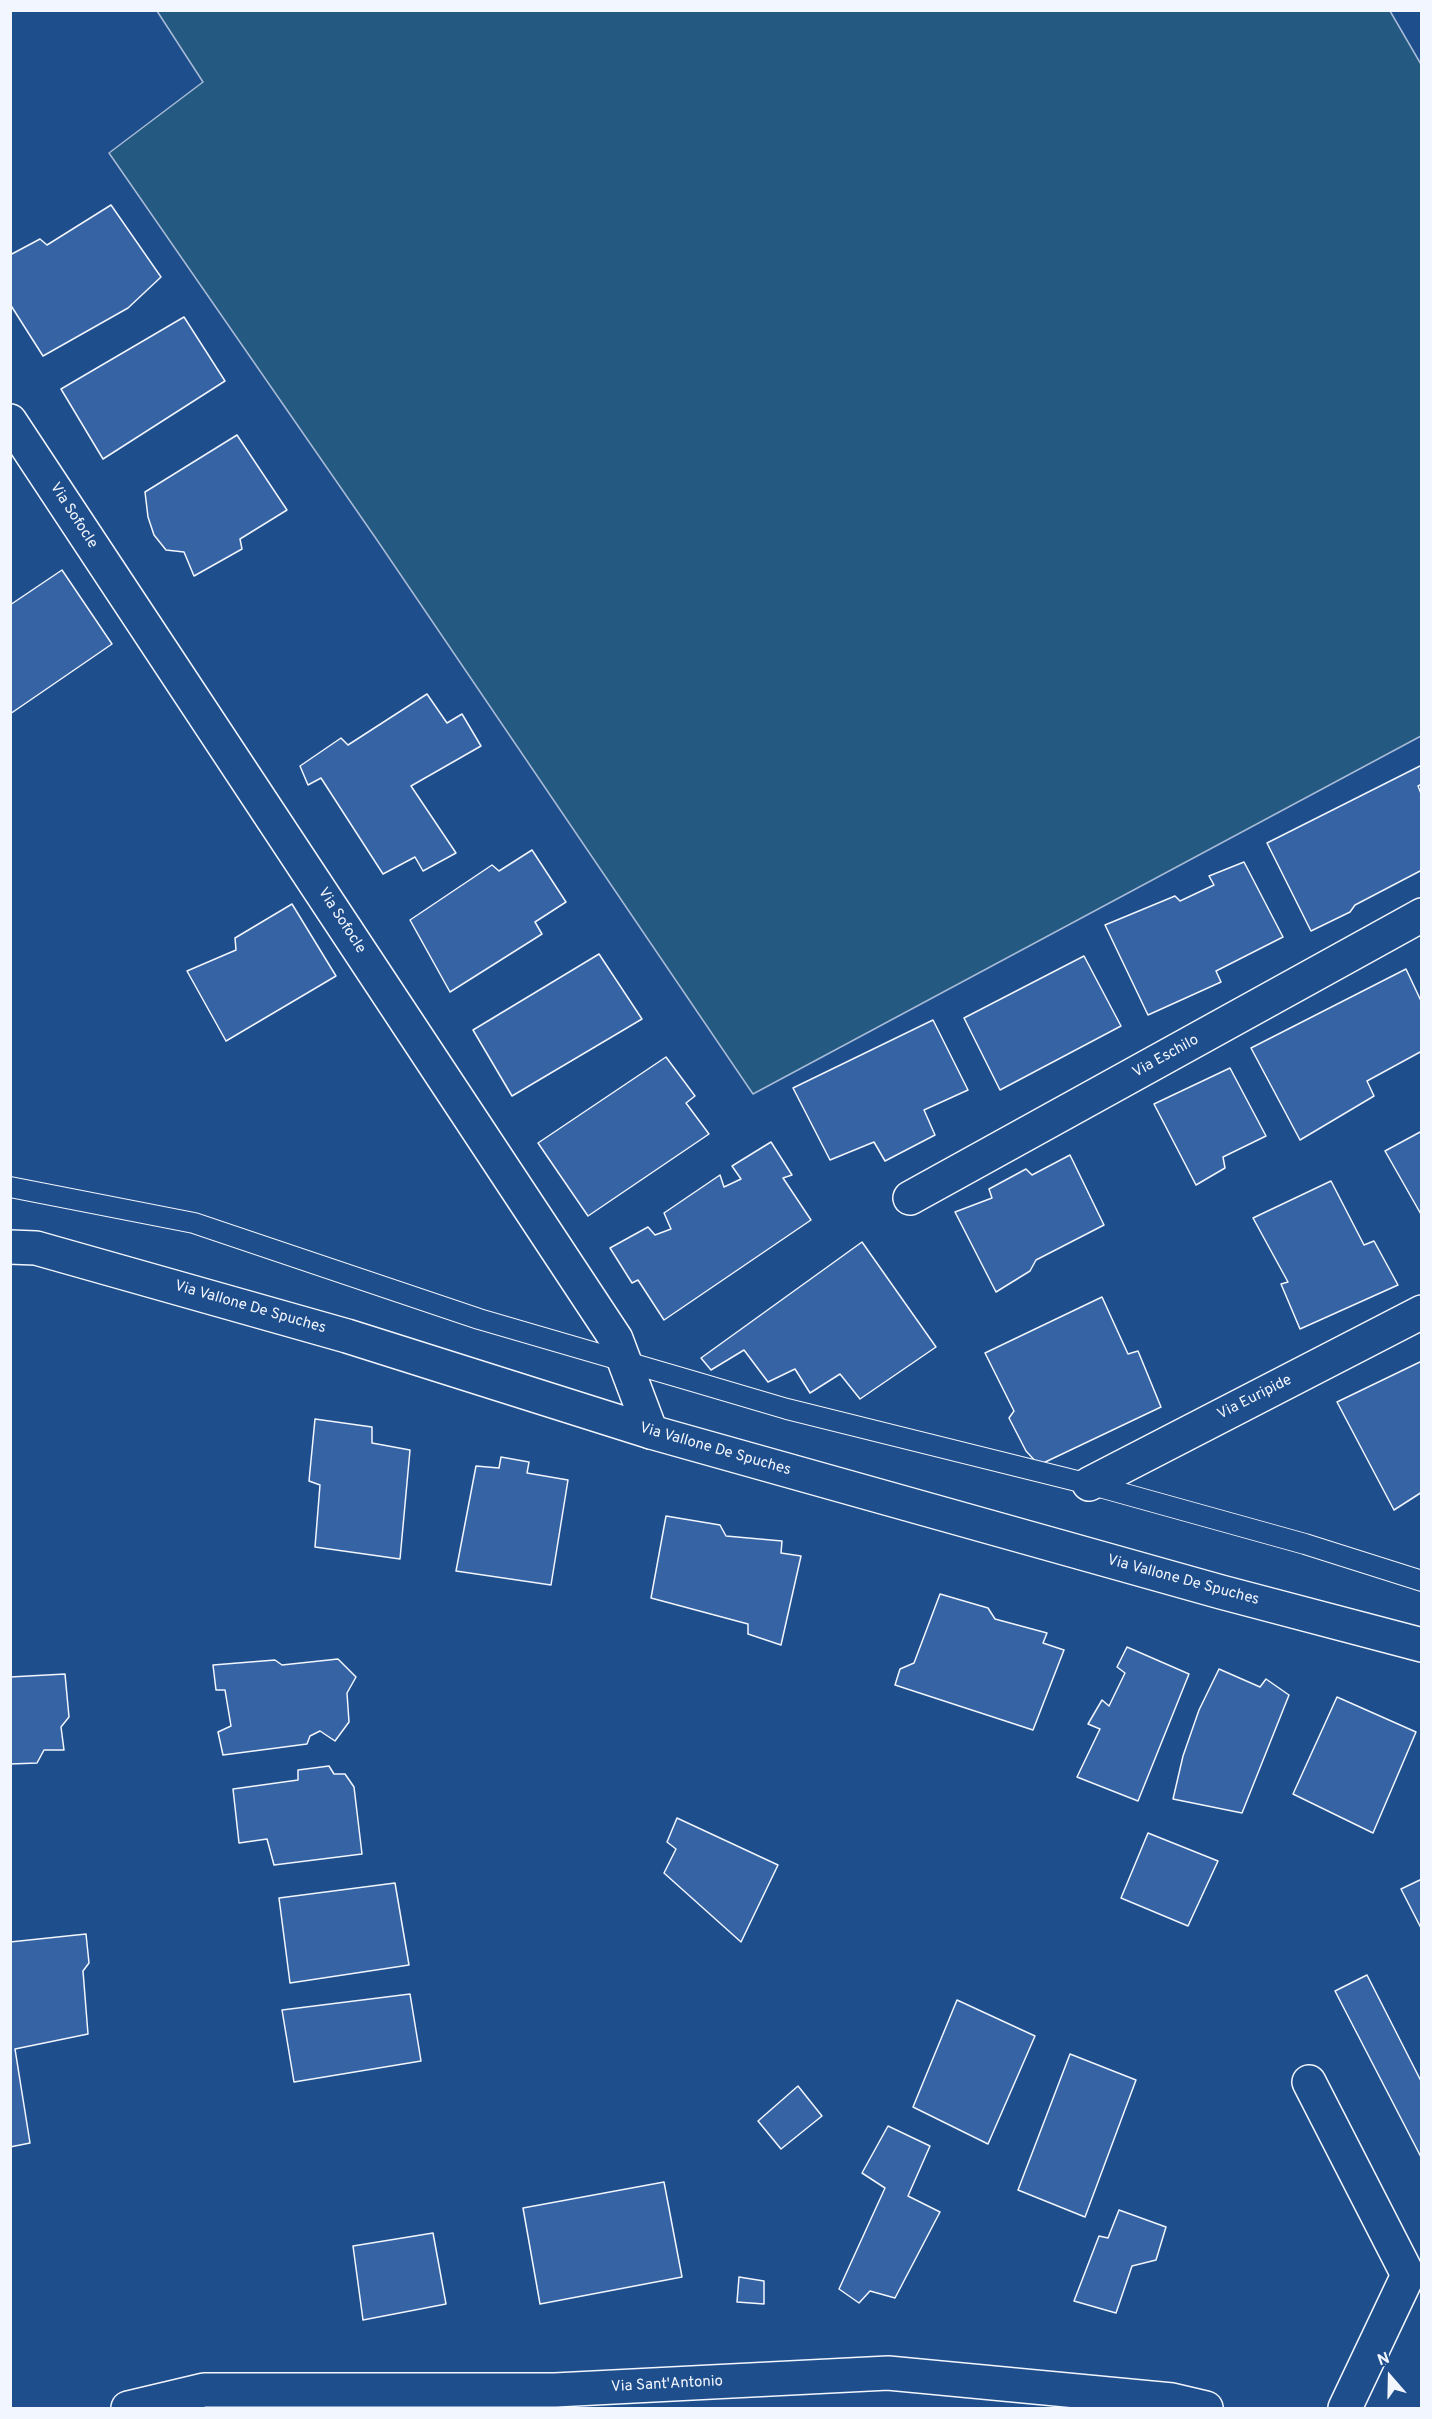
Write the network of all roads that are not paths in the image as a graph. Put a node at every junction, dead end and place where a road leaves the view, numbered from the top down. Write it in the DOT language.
graph roads {
  1 [pos="10,421"];
  2 [pos="1422,915"];
  3 [pos="10,1188"];
  4 [pos="910,1198"];
  5 [pos="10,1247"];
  6 [pos="1422,1312"];
  7 [pos="625,1362"];
  8 [pos="651,1432"];
  9 [pos="1089,1484"];
  10 [pos="1422,1581"];
  11 [pos="1422,1645"];
  12 [pos="1309,2082"];
  13 [pos="128,2409"];
  14 [pos="1206,2409"];
  15 [pos="1345,2409"];
  1 -- 7 [label="street, Via Sofocle"];
  2 -- 4 [label="street, Via Eschilo"];
  3 -- 7 [label="lane"];
  5 -- 8 [label="street, Via Vallone De Spuches"];
  6 -- 9 [label="street, Via Euripide"];
  7 -- 8 [label="street, Via Sofocle"];
  7 -- 9 [label="lane"];
  8 -- 11 [label="street, Via Vallone De Spuches"];
  9 -- 10 [label="lane"];
  12 -- 15 [label="street"];
  13 -- 14 [label="street, Via Sant'Antonio"];
}
